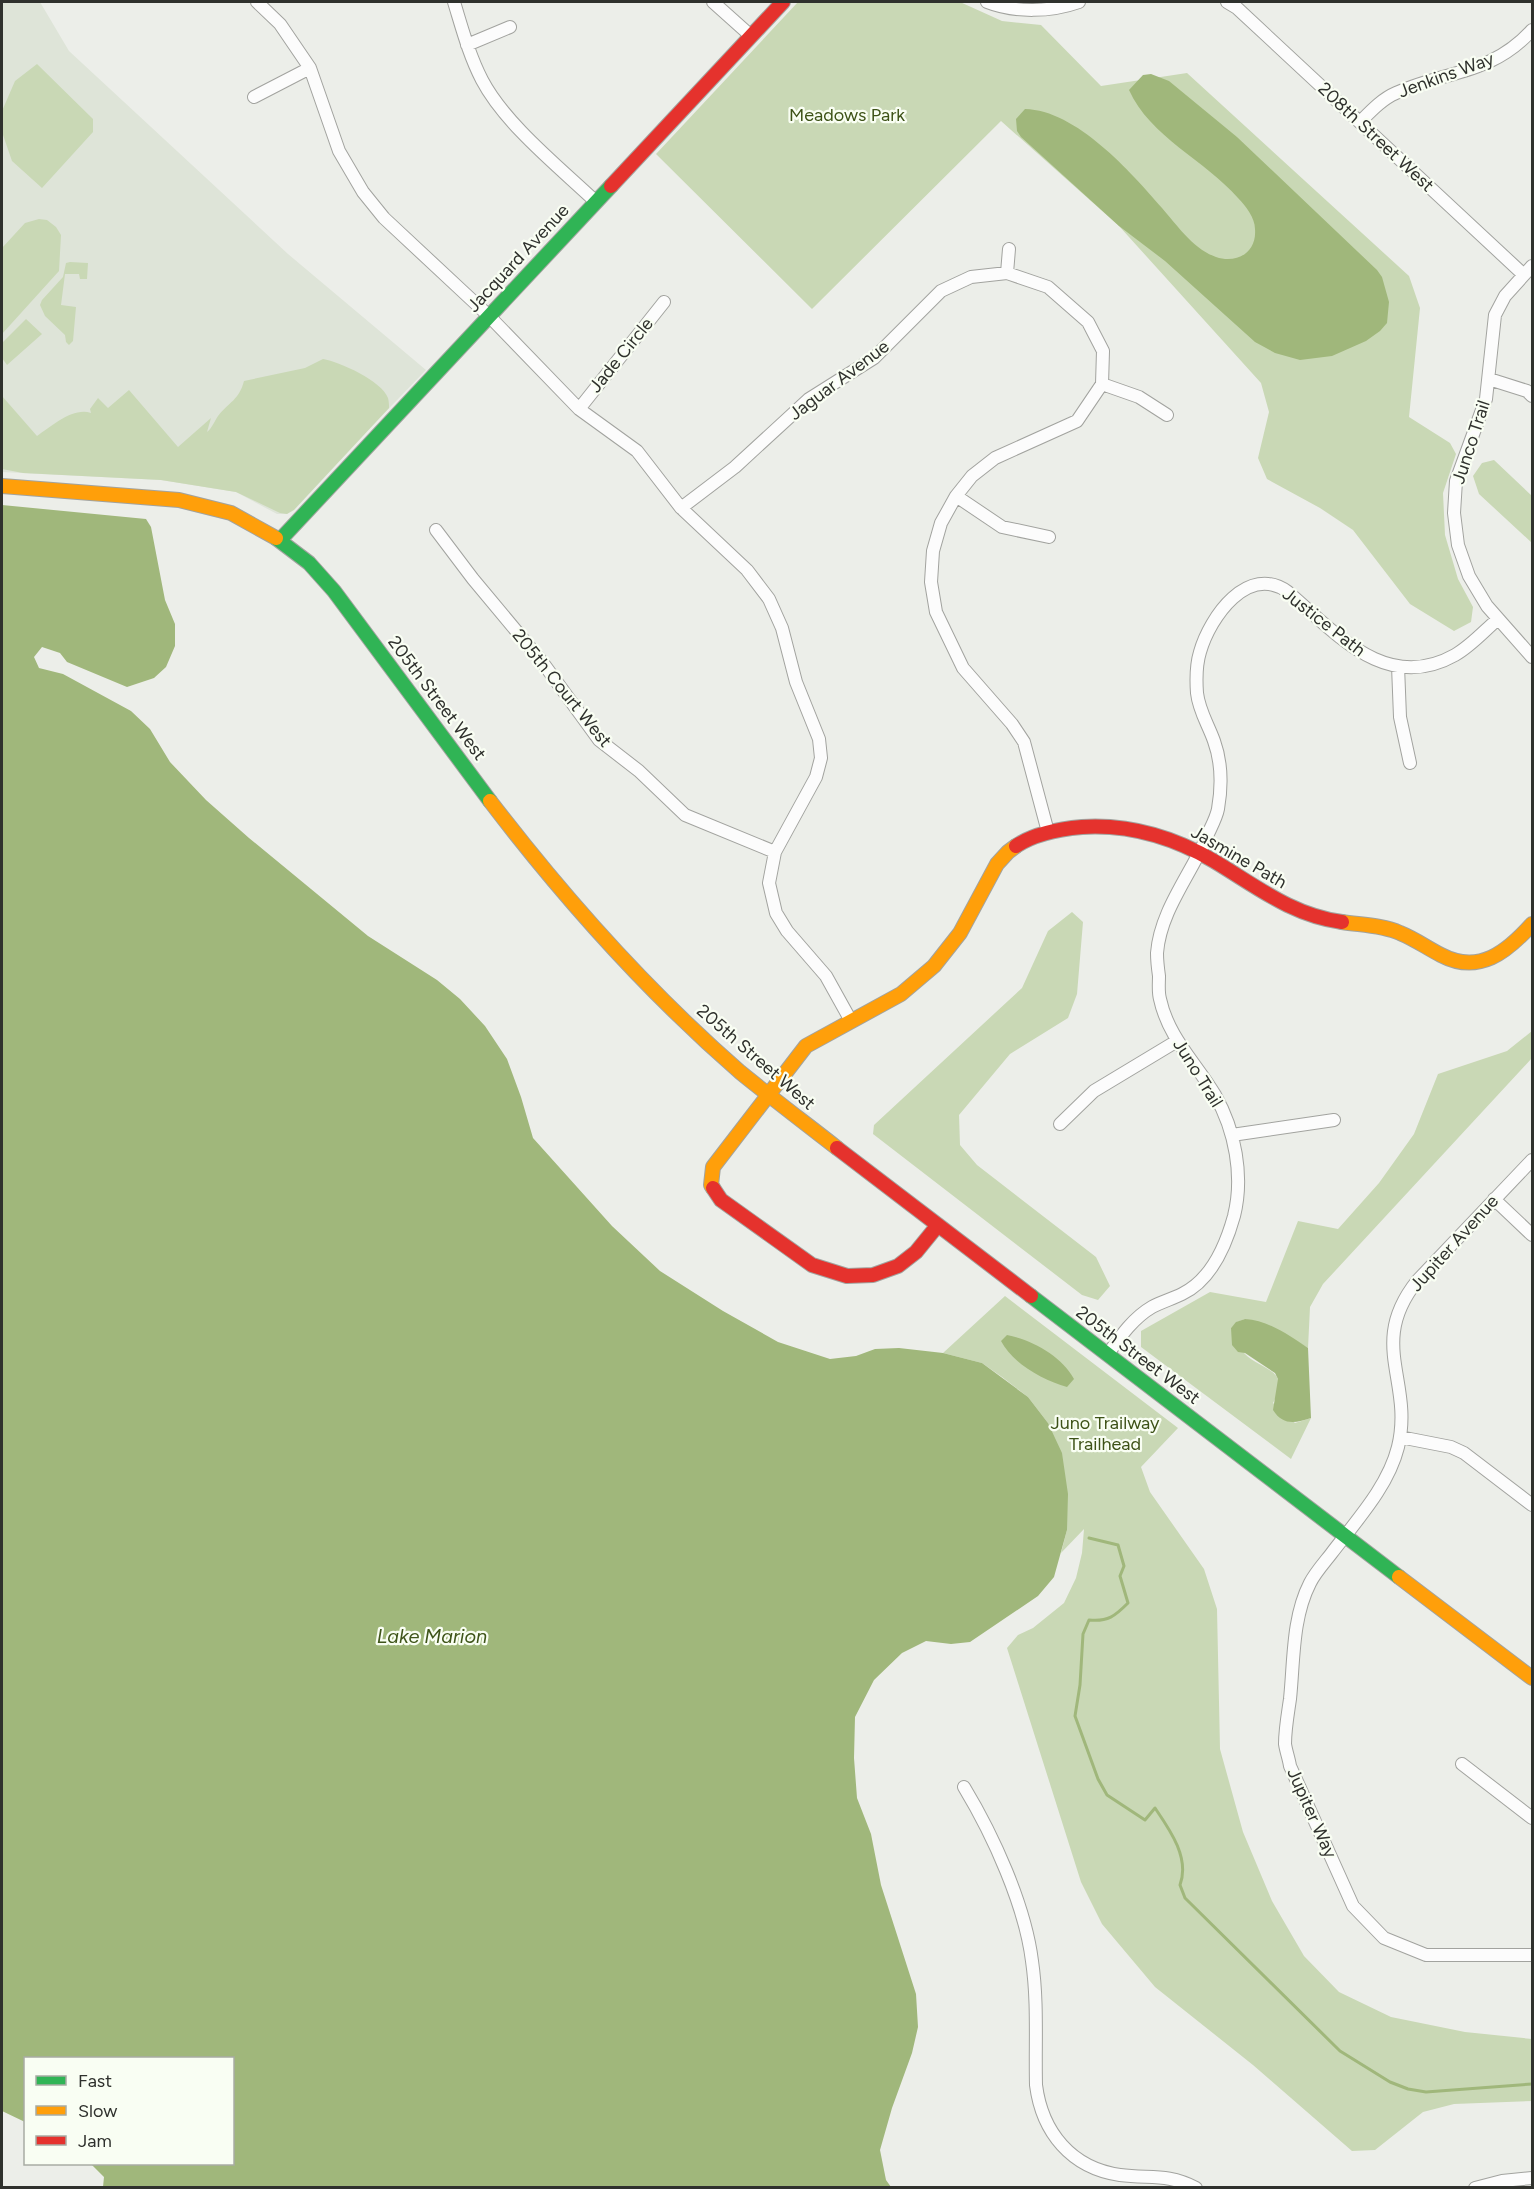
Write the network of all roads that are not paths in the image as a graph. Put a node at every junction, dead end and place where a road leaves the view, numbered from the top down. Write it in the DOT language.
graph roads {
  1 [pos="257,2"];
  2 [pos="454,2"];
  3 [pos="713,2"];
  4 [pos="783,2"];
  5 [pos="987,2"];
  6 [pos="1079,2"];
  7 [pos="1235,4"];
  8 [pos="510,27"];
  9 [pos="1533,30"];
  10 [pos="751,36"];
  11 [pos="467,45"];
  12 [pos="310,68"];
  13 [pos="254,97"];
  14 [pos="1360,122"];
  15 [pos="596,202"];
  16 [pos="1009,249"];
  17 [pos="1528,271"];
  18 [pos="1007,273"];
  19 [pos="664,302"];
  20 [pos="489,316"];
  21 [pos="1489,379"];
  22 [pos="1102,384"];
  23 [pos="1533,396"];
  24 [pos="579,409"];
  25 [pos="1167,415"];
  26 [pos="2,486"];
  27 [pos="956,496"];
  28 [pos="681,508"];
  29 [pos="436,530"];
  30 [pos="1049,537"];
  31 [pos="280,540"];
  32 [pos="1498,619"];
  33 [pos="1533,657"];
  34 [pos="1398,666"];
  35 [pos="1410,763"];
  36 [pos="1048,832"];
  37 [pos="775,852"];
  38 [pos="1199,852"];
  39 [pos="1533,924"];
  40 [pos="851,1021"];
  41 [pos="1177,1041"];
  42 [pos="767,1094"];
  43 [pos="1334,1120"];
  44 [pos="1060,1124"];
  45 [pos="1232,1135"];
  46 [pos="1533,1160"];
  47 [pos="1494,1199"];
  48 [pos="938,1225"];
  49 [pos="1533,1235"];
  50 [pos="1108,1354"];
  51 [pos="1400,1437"];
  52 [pos="1533,1505"];
  53 [pos="1345,1535"];
  54 [pos="1533,1678"];
  55 [pos="1462,1764"];
  56 [pos="964,1787"];
  57 [pos="1533,1818"];
  58 [pos="1533,1955"];
  59 [pos="1533,2178"];
  60 [pos="1196,2187"];
  61 [pos="1475,2187"];
  1 -- 12 [label="street"];
  2 -- 11 [label="street"];
  3 -- 10 [label="street"];
  4 -- 10 [label="street, Jacquard Avenue"];
  5 -- 6 [label="street"];
  7 -- 14 [label="street, 208th Street West"];
  8 -- 11 [label="street"];
  9 -- 14 [label="street, Jenkins Way"];
  10 -- 15 [label="street, Jacquard Avenue"];
  11 -- 15 [label="street"];
  12 -- 13 [label="street"];
  12 -- 20 [label="street"];
  14 -- 17 [label="street, 208th Street West"];
  15 -- 20 [label="street, Jacquard Avenue"];
  16 -- 18 [label="street"];
  17 -- 21 [label="street, Junco Trail"];
  18 -- 22 [label="street, Jaguar Avenue"];
  18 -- 28 [label="street, Jaguar Avenue"];
  19 -- 24 [label="street, Jade Circle"];
  20 -- 24 [label="street"];
  20 -- 31 [label="street, Jacquard Avenue"];
  21 -- 23 [label="street"];
  21 -- 32 [label="street, Junco Trail"];
  22 -- 25 [label="street"];
  22 -- 27 [label="street"];
  24 -- 28 [label="street"];
  26 -- 31 [label="street, 205th Street West"];
  27 -- 30 [label="street"];
  27 -- 36 [label="street"];
  28 -- 37 [label="street"];
  29 -- 37 [label="street, 205th Court West"];
  31 -- 42 [label="street, 205th Street West"];
  32 -- 33 [label="street"];
  32 -- 34 [label="street, Justice Path"];
  34 -- 35 [label="street"];
  34 -- 38 [label="street, Justice Path"];
  36 -- 38 [label="street, Jasmine Path"];
  36 -- 40 [label="street, Jasmine Path"];
  37 -- 40 [label="street"];
  38 -- 39 [label="street, Jasmine Path"];
  38 -- 41 [label="street, Juno Trail"];
  40 -- 42 [label="street, Jasmine Path"];
  41 -- 44 [label="street"];
  41 -- 45 [label="street, Juno Trail"];
  42 -- 48 [label="street, 205th Street West"];
  42 -- 48 [label="street, Jasmine Path"];
  43 -- 45 [label="street"];
  45 -- 50 [label="street, Juno Trail"];
  46 -- 47 [label="street, Jupiter Avenue"];
  47 -- 49 [label="street"];
  47 -- 51 [label="street, Jupiter Avenue"];
  48 -- 50 [label="street, 205th Street West"];
  50 -- 53 [label="street, 205th Street West"];
  51 -- 52 [label="street"];
  51 -- 53 [label="street, Jupiter Avenue"];
  53 -- 54 [label="street, 205th Street West"];
  53 -- 58 [label="street, Jupiter Way"];
  55 -- 57 [label="street"];
  56 -- 60 [label="street"];
  59 -- 61 [label="street"];
}
